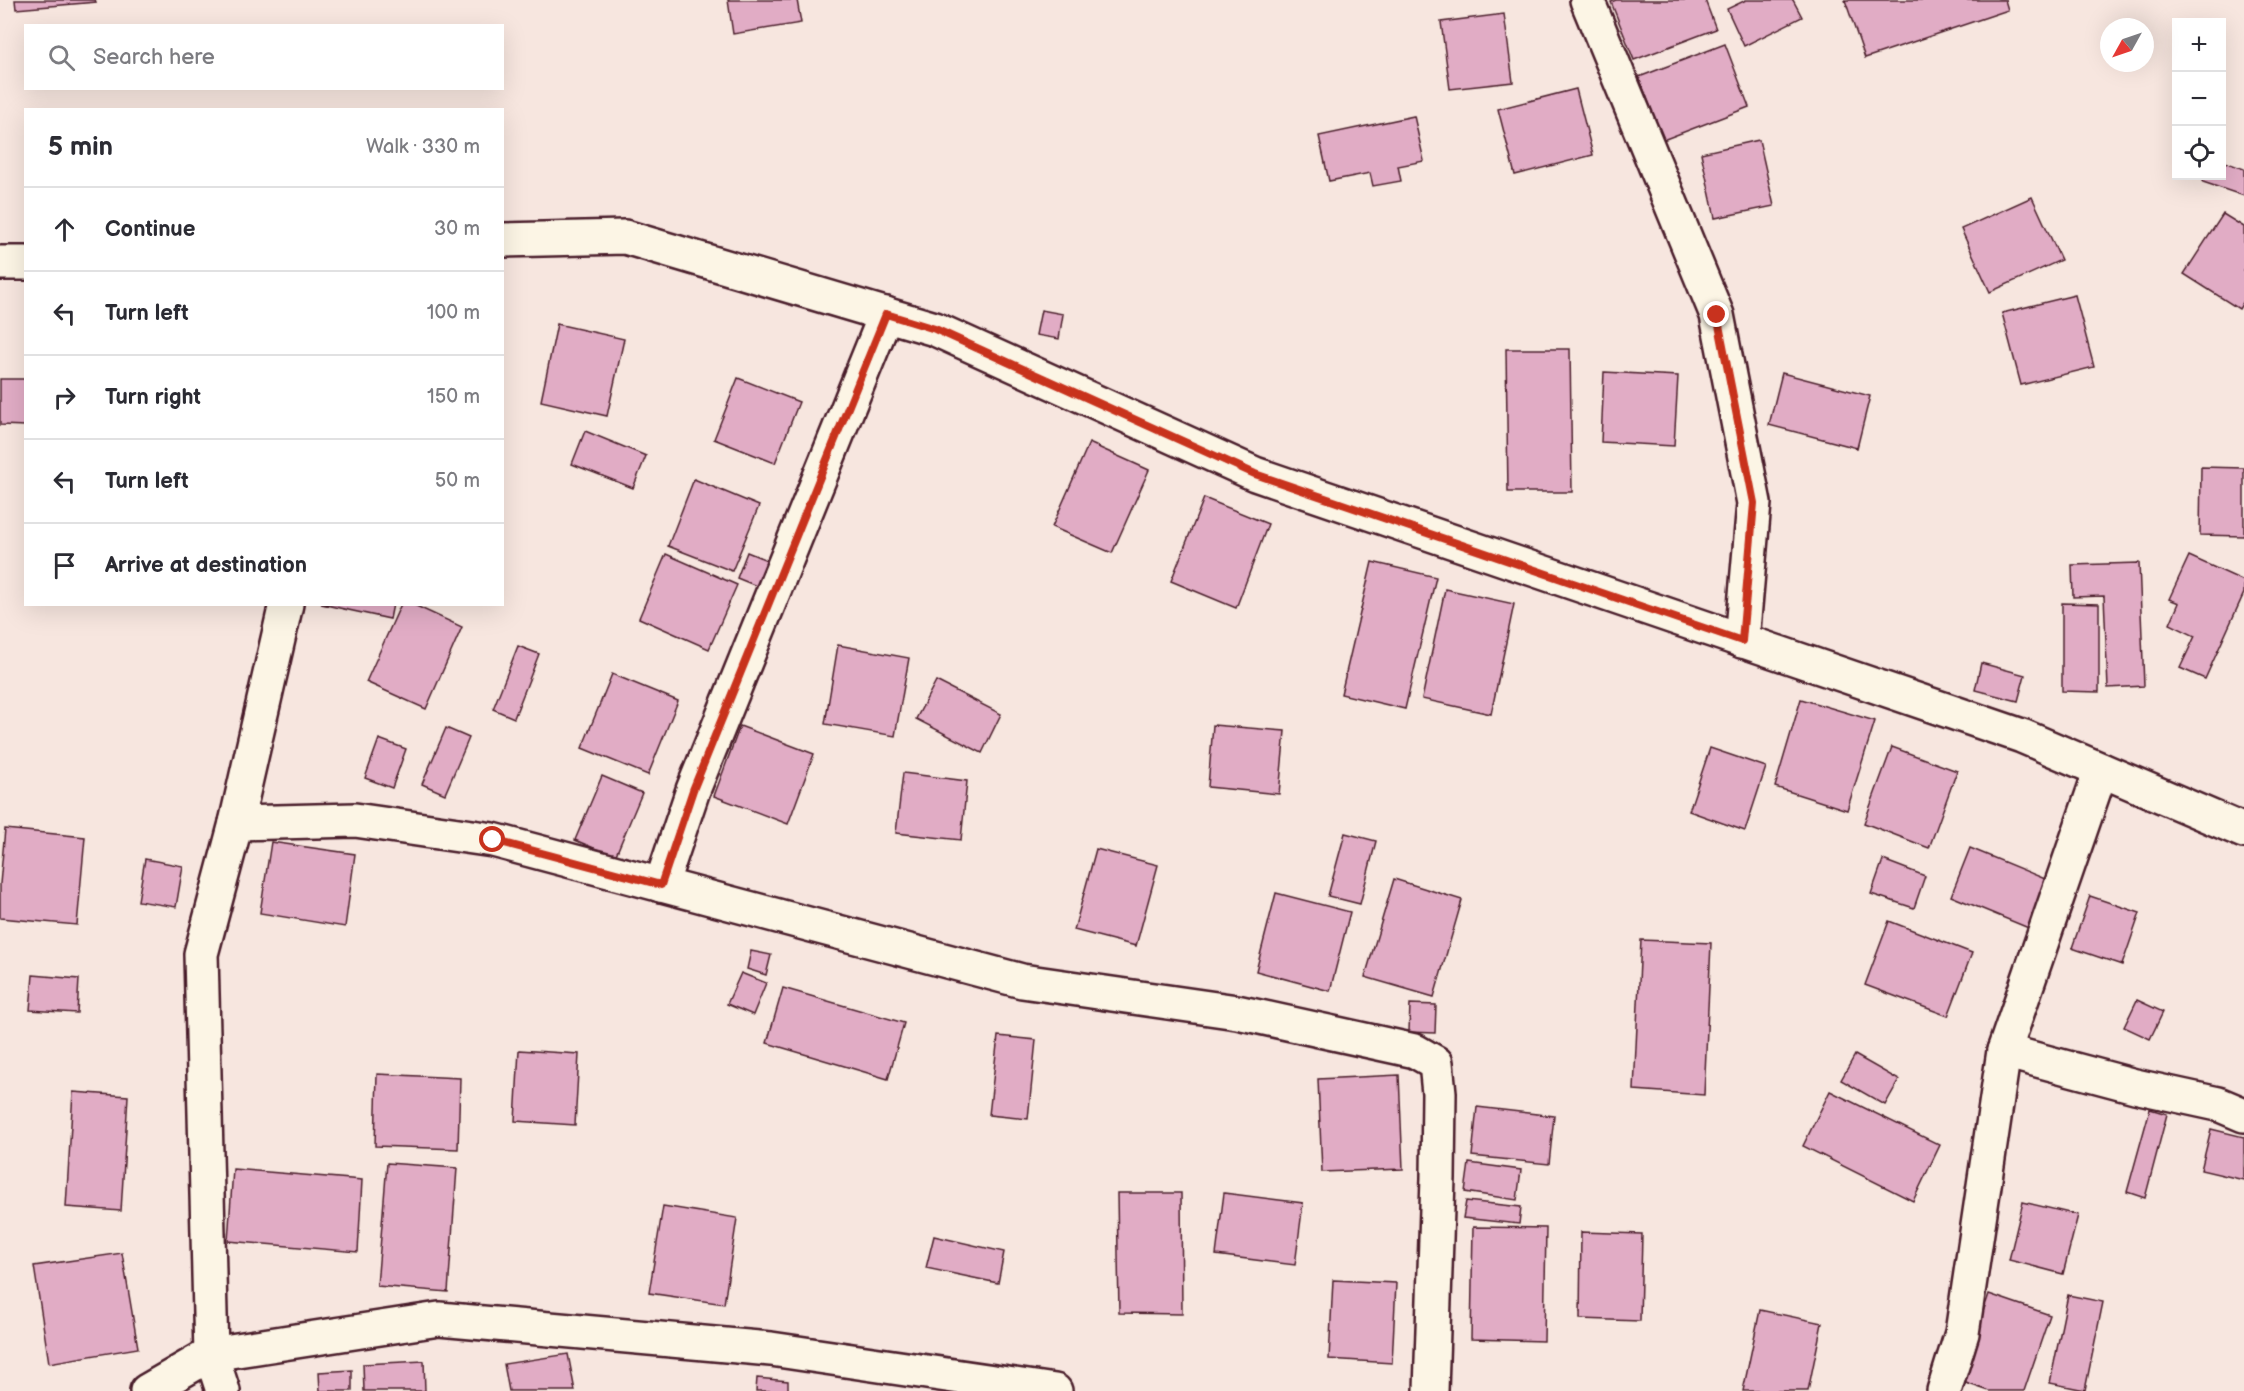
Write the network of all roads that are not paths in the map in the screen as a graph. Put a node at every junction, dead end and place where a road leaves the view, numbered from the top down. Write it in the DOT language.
graph roads {
  1 [pos="1587,0"];
  2 [pos="504,240"];
  3 [pos="0,263"];
  4 [pos="24,263"];
  5 [pos="886,314"];
  6 [pos="286,606"];
  7 [pos="1742,641"];
  8 [pos="2102,770"];
  9 [pos="236,823"];
  10 [pos="2244,831"];
  11 [pos="661,885"];
  12 [pos="2004,1051"];
  13 [pos="2244,1115"];
  14 [pos="211,1354"];
  15 [pos="147,1391"];
  16 [pos="223,1391"];
  17 [pos="1055,1391"];
  18 [pos="1431,1391"];
  19 [pos="1944,1391"];
  1 -- 7 [label="street"];
  2 -- 5 [label="street"];
  3 -- 4 [label="street"];
  5 -- 7 [label="street"];
  5 -- 11 [label="street"];
  6 -- 9 [label="street"];
  7 -- 8 [label="street"];
  8 -- 10 [label="street"];
  8 -- 12 [label="street"];
  9 -- 11 [label="street"];
  9 -- 14 [label="street"];
  11 -- 18 [label="street"];
  12 -- 13 [label="street"];
  12 -- 19 [label="street"];
  14 -- 15 [label="street"];
  14 -- 16 [label="street"];
  14 -- 17 [label="street"];
}
